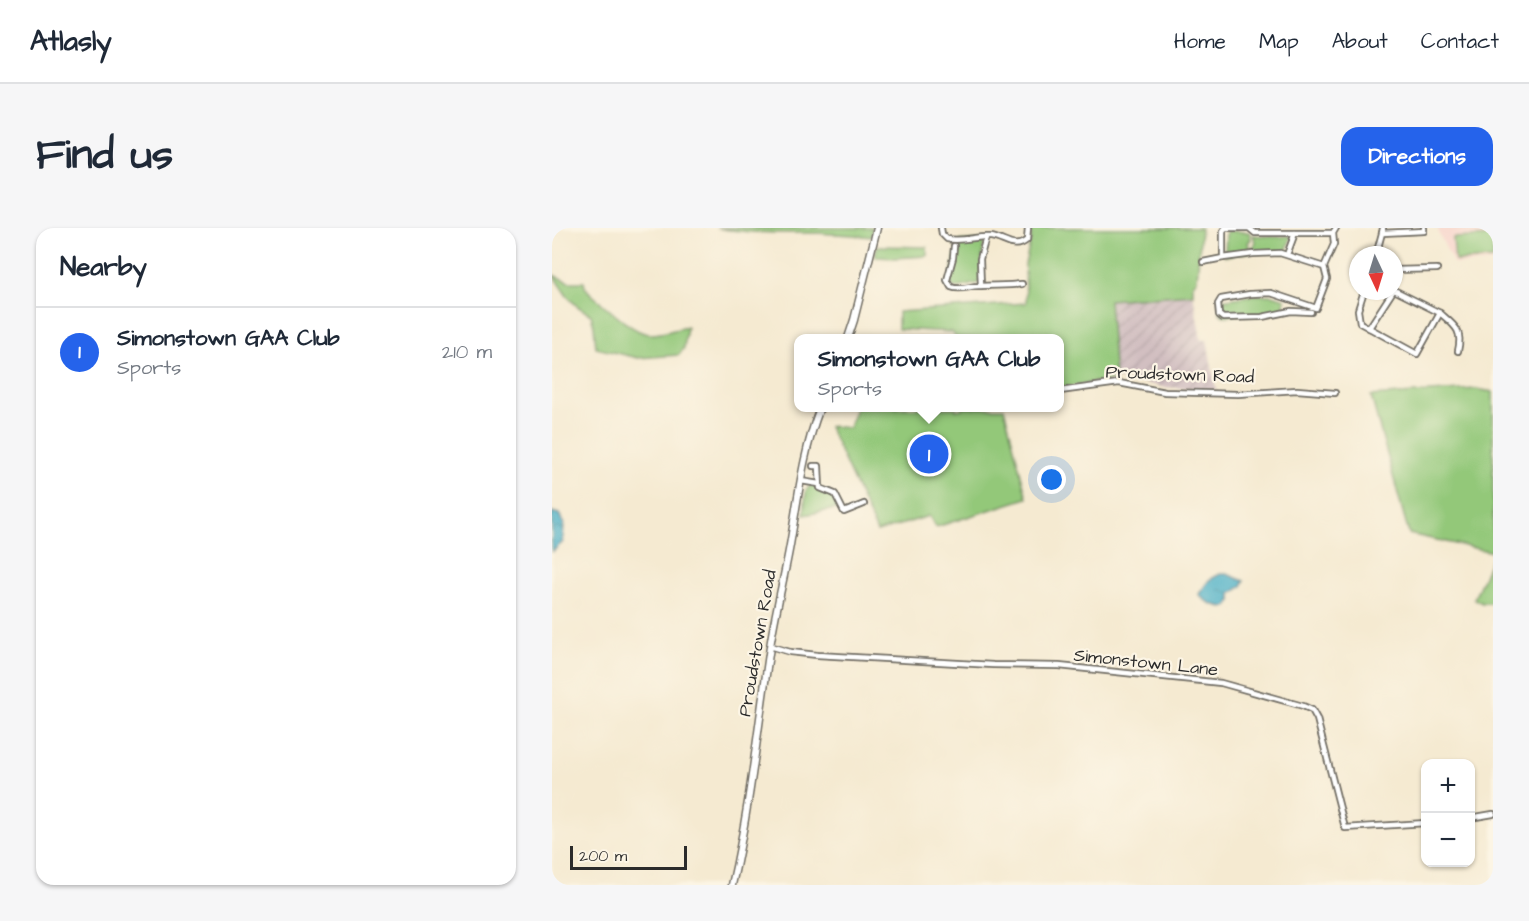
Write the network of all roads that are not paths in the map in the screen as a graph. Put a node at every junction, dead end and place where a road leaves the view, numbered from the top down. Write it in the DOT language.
graph roads {
  1 [pos="877,228"];
  2 [pos="941,228"];
  3 [pos="1028,228"];
  4 [pos="1424,228"];
  5 [pos="1334,230"];
  6 [pos="1383,230"];
  7 [pos="1295,233"];
  8 [pos="987,237"];
  9 [pos="1379,246"];
  10 [pos="960,252"];
  11 [pos="1288,252"];
  12 [pos="1223,258"];
  13 [pos="1203,262"];
  14 [pos="1324,267"];
  15 [pos="1437,269"];
  16 [pos="1403,270"];
  17 [pos="1022,284"];
  18 [pos="981,286"];
  19 [pos="1403,295"];
  20 [pos="1288,299"];
  21 [pos="1361,300"];
  22 [pos="1388,300"];
  23 [pos="1311,312"];
  24 [pos="1286,313"];
  25 [pos="1440,313"];
  26 [pos="1369,328"];
  27 [pos="849,334"];
  28 [pos="1458,351"];
  29 [pos="1064,391"];
  30 [pos="1335,393"];
  31 [pos="819,412"];
  32 [pos="813,466"];
  33 [pos="801,481"];
  34 [pos="819,484"];
  35 [pos="864,504"];
  36 [pos="770,646"];
  37 [pos="1493,814"];
  38 [pos="1475,817"];
  39 [pos="1421,824"];
  40 [pos="732,885"];
  1 -- 27 [label="main road"];
  2 -- 8 [label="street"];
  3 -- 8 [label="street"];
  4 -- 6 [label="street"];
  5 -- 7 [label="street"];
  5 -- 14 [label="street"];
  6 -- 9 [label="street"];
  7 -- 11 [label="street"];
  7 -- 12 [label="street"];
  8 -- 18 [label="street"];
  10 -- 18 [label="street"];
  12 -- 13 [label="street"];
  12 -- 14 [label="street"];
  14 -- 20 [label="street"];
  15 -- 16 [label="street"];
  17 -- 18 [label="street"];
  19 -- 25 [label="street"];
  20 -- 24 [label="street"];
  20 -- 24 [label="street"];
  21 -- 26 [label="street"];
  22 -- 26 [label="street"];
  23 -- 24 [label="street"];
  25 -- 26 [label="street"];
  25 -- 28 [label="street"];
  29 -- 30 [label="street, Proudstown Road"];
  31 -- 33 [label="main road, Proudstown Road"];
  32 -- 34 [label="street"];
  33 -- 34 [label="street"];
  33 -- 36 [label="main road, Proudstown Road"];
  34 -- 35 [label="street"];
  36 -- 39 [label="street, Simonstown Lane"];
  36 -- 40 [label="main road, Proudstown Road"];
  37 -- 38 [label="street"];
}
